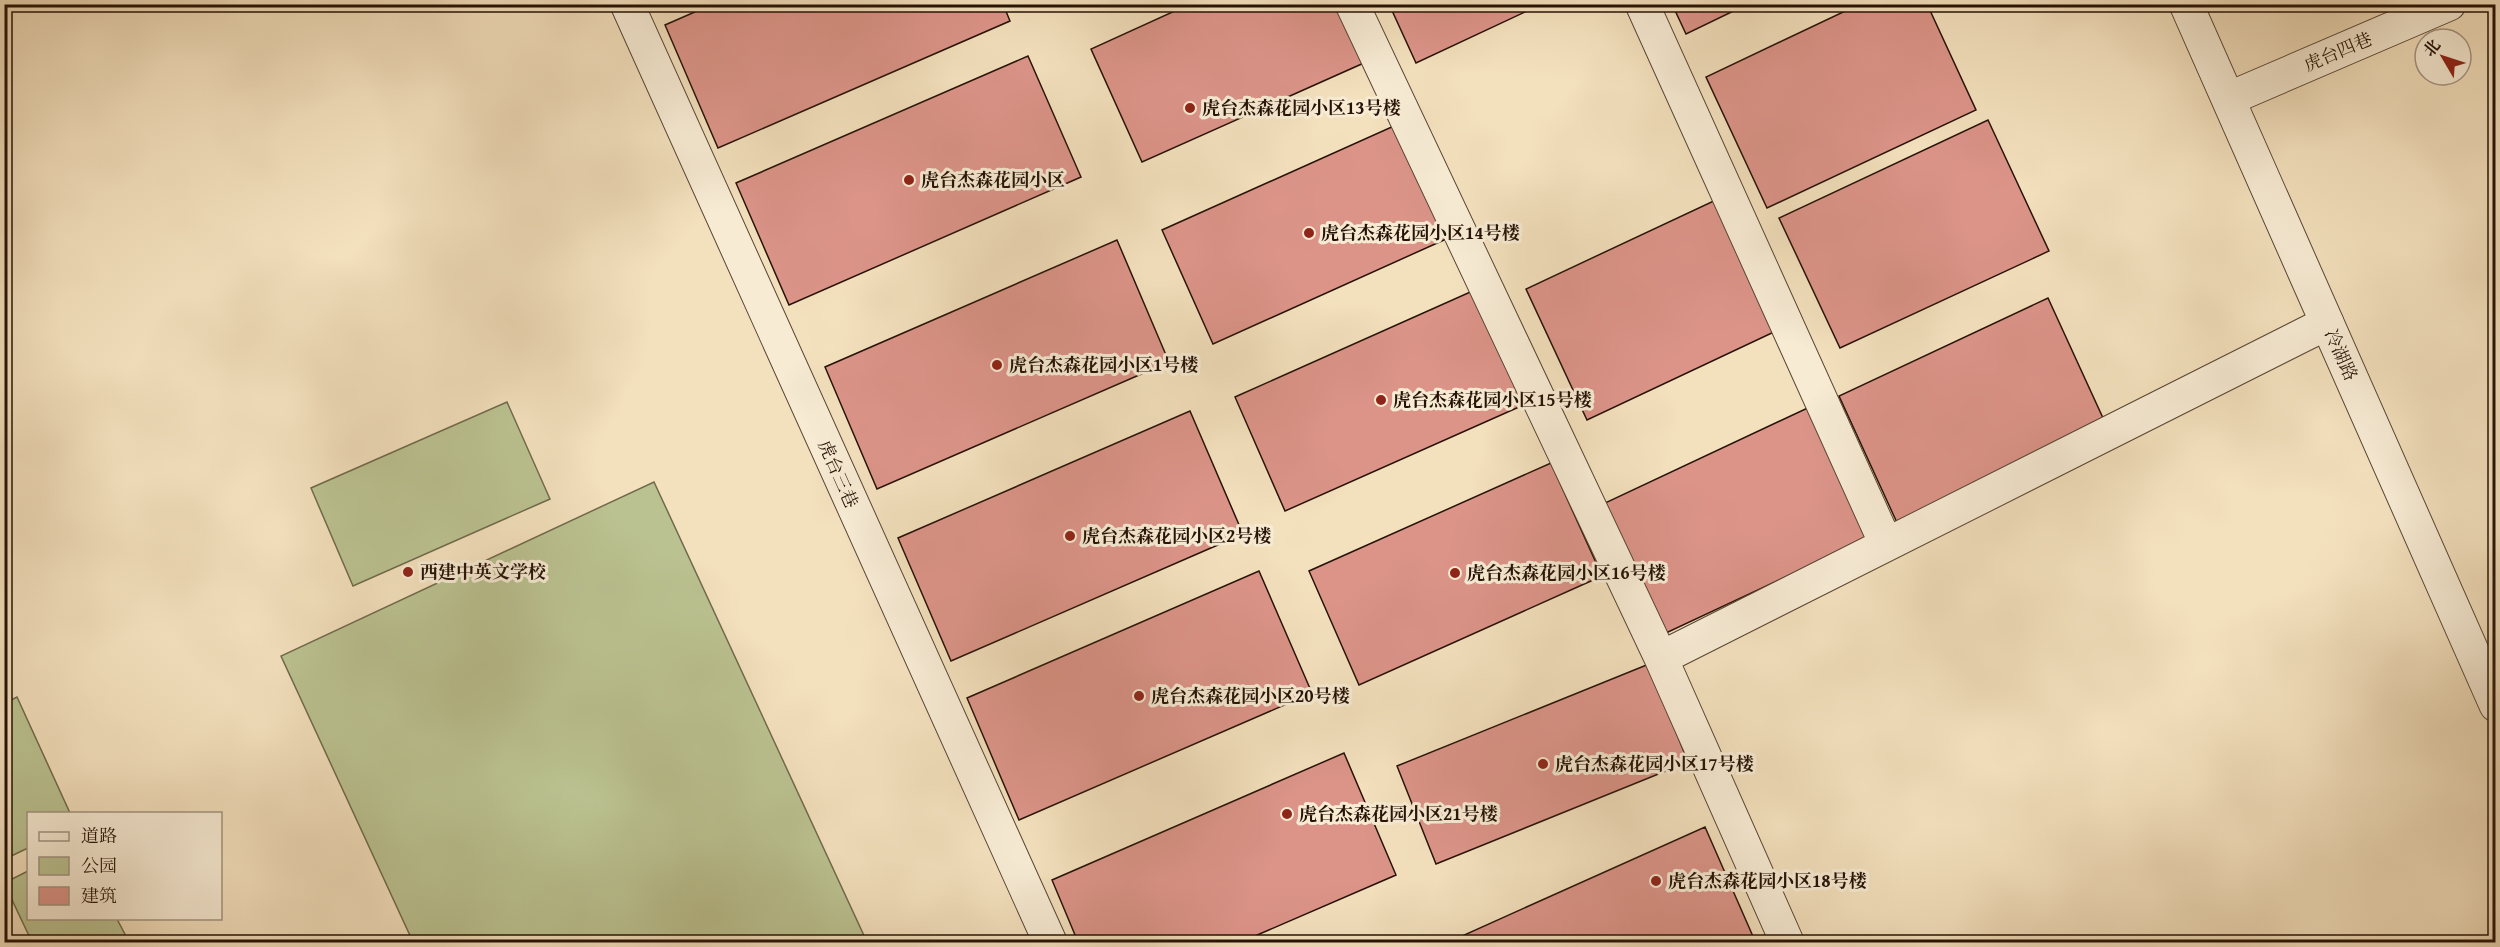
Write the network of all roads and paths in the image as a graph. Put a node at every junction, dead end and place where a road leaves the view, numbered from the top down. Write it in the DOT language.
graph roads {
  1 [pos="627,4"];
  2 [pos="1352,4"];
  3 [pos="1642,4"];
  4 [pos="2186,4"];
  5 [pos="2449,4"];
  6 [pos="2228,99"];
  7 [pos="2326,323"];
  8 [pos="1886,544"];
  9 [pos="1661,657"];
  10 [pos="2496,705"];
  11 [pos="1050,942"];
  12 [pos="1787,942"];
  1 -- 11 [label="street, 虎台三巷"];
  2 -- 9 [label="street"];
  3 -- 8 [label="street"];
  4 -- 6 [label="street, 冷湖路"];
  5 -- 6 [label="street, 虎台四巷"];
  6 -- 7 [label="street, 冷湖路"];
  7 -- 8 [label="street"];
  7 -- 10 [label="street, 冷湖路"];
  8 -- 9 [label="street"];
  9 -- 12 [label="street"];
}
